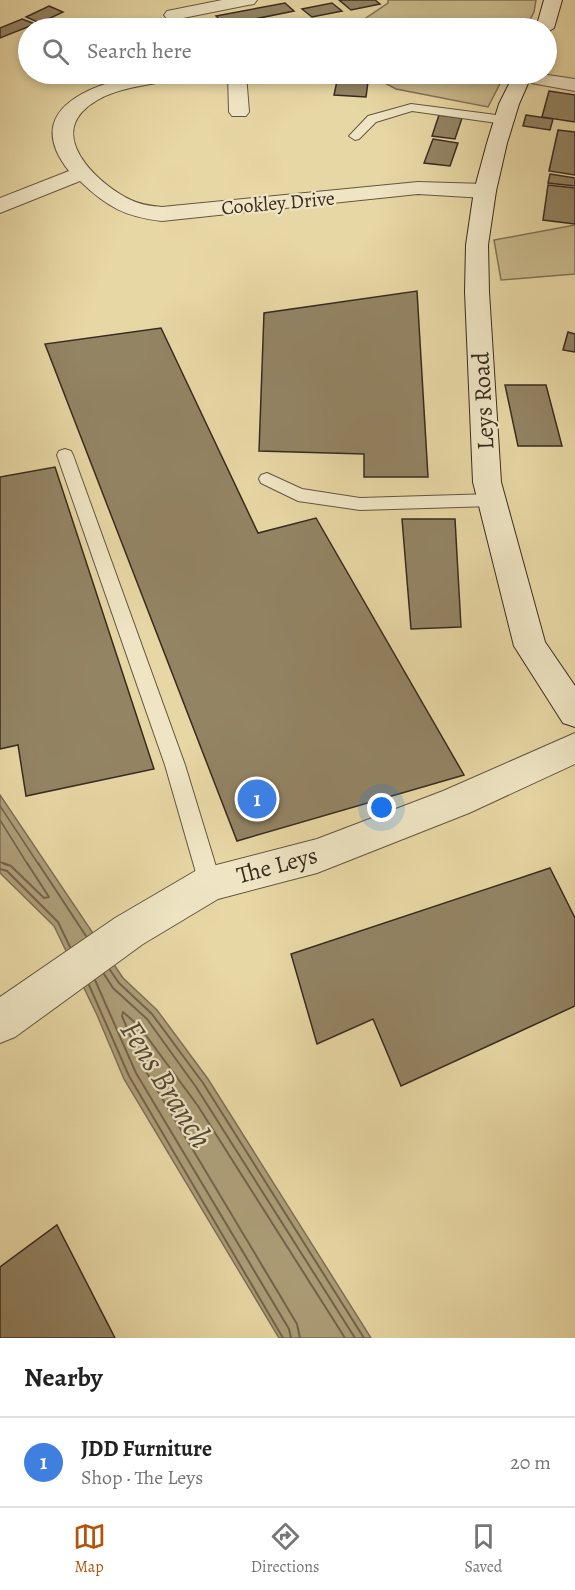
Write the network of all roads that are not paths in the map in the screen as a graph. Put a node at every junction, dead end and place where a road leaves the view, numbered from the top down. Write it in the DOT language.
graph roads {
  1 [pos="248,0"];
  2 [pos="553,0"];
  3 [pos="168,18"];
  4 [pos="548,18"];
  5 [pos="557,82"];
  6 [pos="126,84"];
  7 [pos="238,84"];
  8 [pos="518,84"];
  9 [pos="575,85"];
  10 [pos="239,112"];
  11 [pos="504,120"];
  12 [pos="356,136"];
  13 [pos="82,173"];
  14 [pos="486,191"];
  15 [pos="0,206"];
  16 [pos="65,456"];
  17 [pos="267,479"];
  18 [pos="492,500"];
  19 [pos="575,712"];
  20 [pos="575,748"];
  21 [pos="210,883"];
  22 [pos="0,1022"];
  1 -- 3 [label="street"];
  2 -- 4 [label="street"];
  5 -- 9 [label="street"];
  6 -- 13 [label="street, Cookley Drive"];
  7 -- 10 [label="street"];
  8 -- 11 [label="street, Leys Road"];
  11 -- 12 [label="lane"];
  11 -- 14 [label="street, Leys Road"];
  13 -- 14 [label="street, Cookley Drive"];
  13 -- 15 [label="street"];
  14 -- 18 [label="street, Leys Road"];
  16 -- 21 [label="lane"];
  17 -- 18 [label="lane"];
  18 -- 19 [label="street, Leys Road"];
  20 -- 21 [label="street, The Leys"];
  21 -- 22 [label="street, The Leys"];
}
